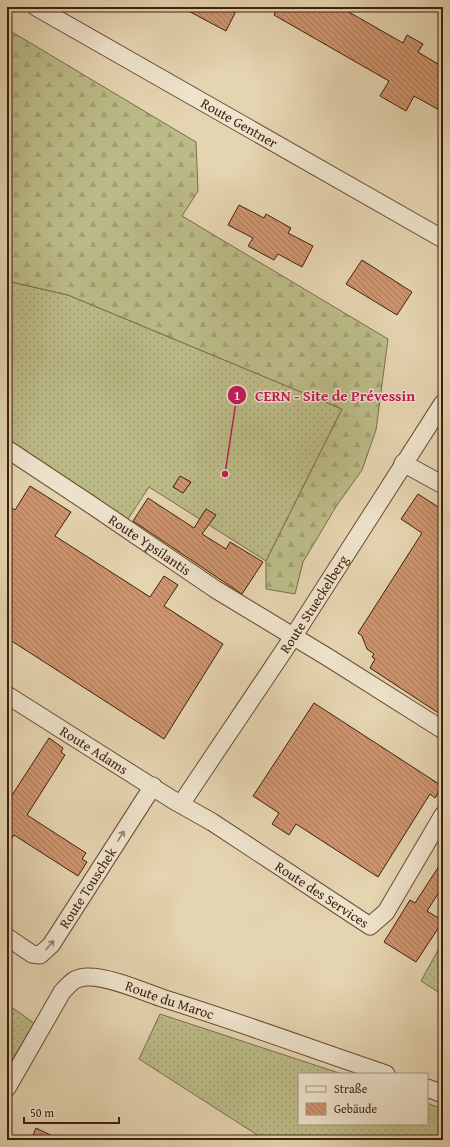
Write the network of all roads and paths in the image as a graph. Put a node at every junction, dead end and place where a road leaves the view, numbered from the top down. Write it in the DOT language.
graph roads {
  1 [pos="36,7"];
  2 [pos="443,239"];
  3 [pos="443,402"];
  4 [pos="7,449"];
  5 [pos="403,463"];
  6 [pos="443,486"];
  7 [pos="293,637"];
  8 [pos="7,695"];
  9 [pos="443,730"];
  10 [pos="153,786"];
  11 [pos="181,804"];
  12 [pos="443,815"];
  13 [pos="7,937"];
  14 [pos="383,1073"];
  15 [pos="7,1088"];
  16 [pos="428,1088"];
  17 [pos="443,1094"];
  1 -- 2 [label="street, Route Gentner"];
  3 -- 5 [label="street, Route Stueckelberg"];
  4 -- 7 [label="street, Route Ypsilantis"];
  5 -- 6 [label="street"];
  5 -- 7 [label="street, Route Stueckelberg"];
  7 -- 9 [label="street"];
  7 -- 11 [label="street, Route Stueckelberg"];
  8 -- 10 [label="street, Route Adams"];
  10 -- 11 [label="street, Route Adams"];
  13 -- 10 [label="street, Route Touschek, one-way"];
  11 -- 12 [label="street, Route des Services"];
  14 -- 15 [label="street, Route du Maroc"];
  16 -- 17 [label="street"];
}
